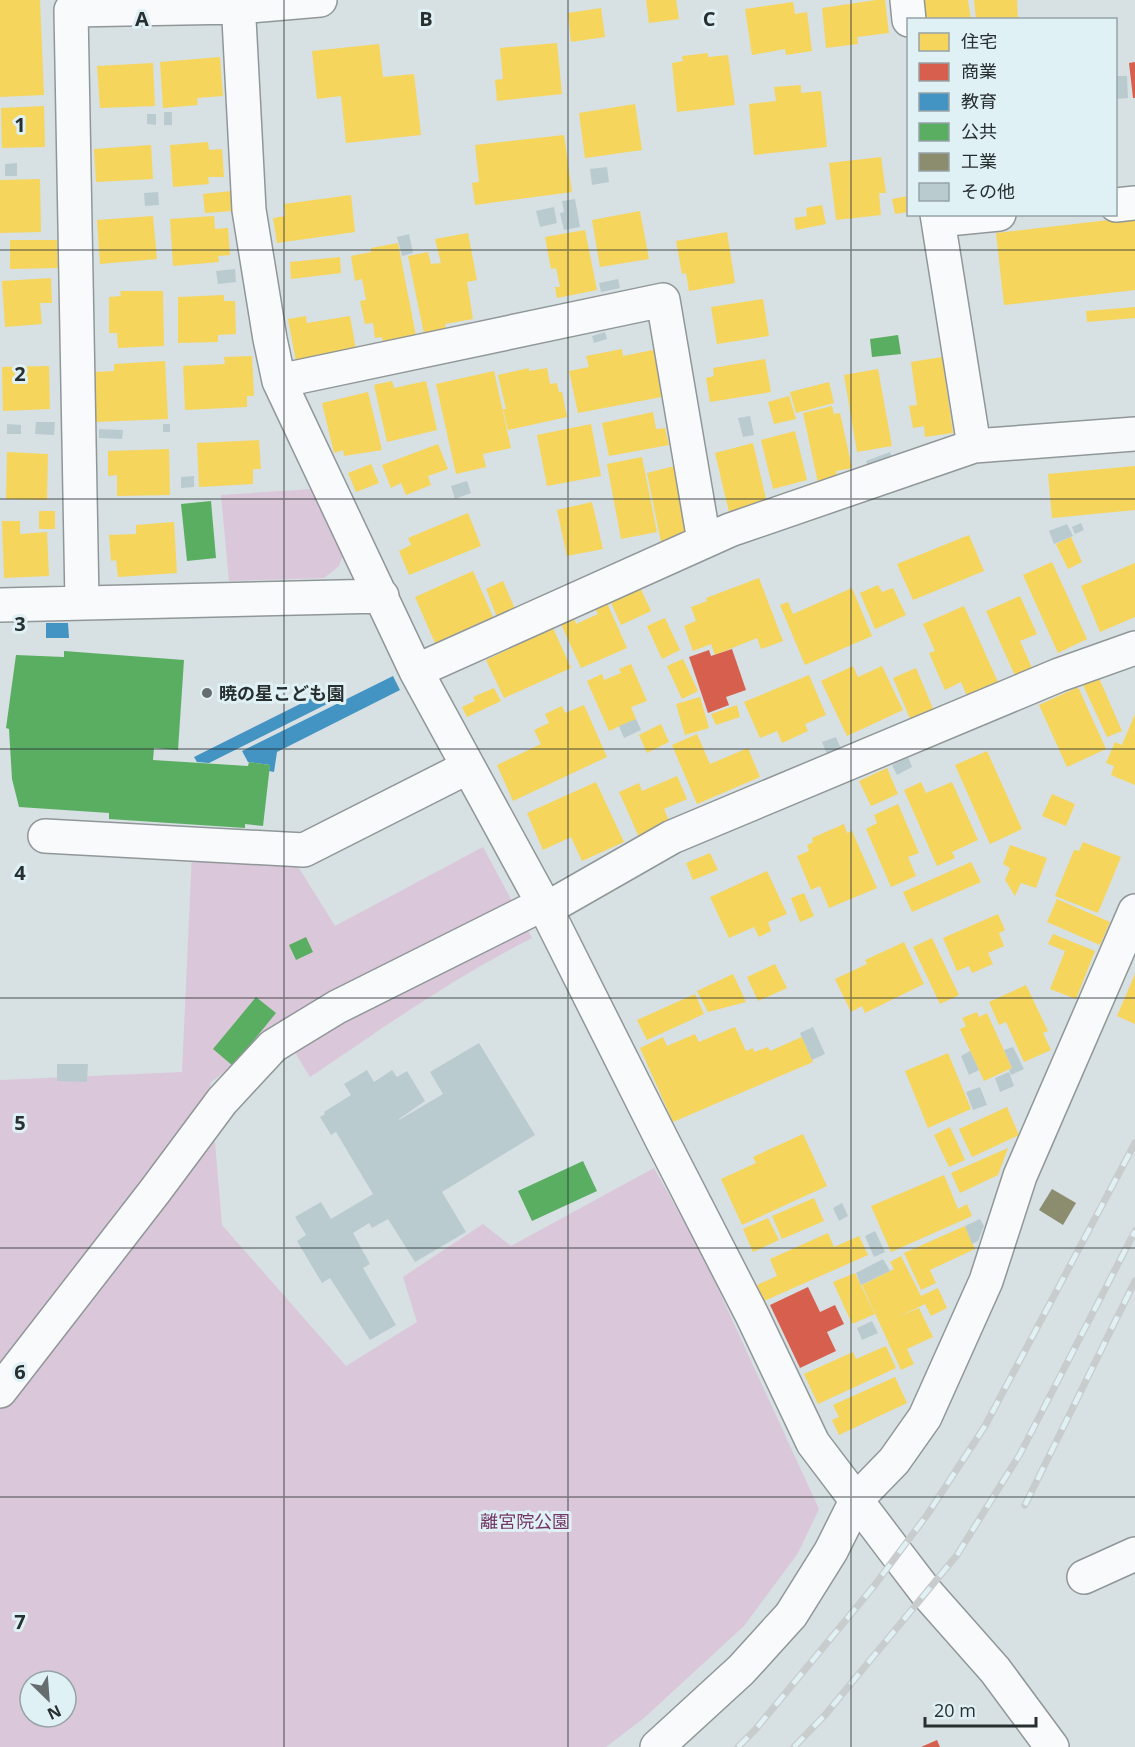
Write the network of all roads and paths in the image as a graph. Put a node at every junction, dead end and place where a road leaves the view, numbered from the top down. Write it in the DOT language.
graph roads {
  1 [pos="320,0"];
  2 [pos="907,0"];
  3 [pos="238,4"];
  4 [pos="909,18"];
  5 [pos="1135,203"];
  6 [pos="1117,205"];
  7 [pos="958,216"];
  8 [pos="937,217"];
  9 [pos="279,381"];
  10 [pos="1135,434"];
  11 [pos="974,446"];
  12 [pos="704,541"];
  13 [pos="382,596"];
  14 [pos="82,602"];
  15 [pos="0,605"];
  16 [pos="1135,648"];
  17 [pos="416,670"];
  18 [pos="468,767"];
  19 [pos="45,836"];
  20 [pos="544,906"];
  21 [pos="1135,911"];
  22 [pos="0,1391"];
  23 [pos="857,1499"];
  24 [pos="1135,1554"];
  25 [pos="1084,1577"];
  26 [pos="657,1747"];
  27 [pos="1052,1747"];
  1 -- 3 [label="street"];
  2 -- 4 [label="street"];
  3 -- 9 [label="street"];
  3 -- 14 [label="street"];
  5 -- 6 [label="street"];
  7 -- 8 [label="street"];
  8 -- 11 [label="street"];
  9 -- 12 [label="street"];
  9 -- 13 [label="street"];
  10 -- 11 [label="street"];
  11 -- 12 [label="street"];
  12 -- 17 [label="street"];
  13 -- 14 [label="street"];
  13 -- 17 [label="street"];
  14 -- 15 [label="street"];
  16 -- 20 [label="street"];
  17 -- 18 [label="street"];
  18 -- 19 [label="street"];
  18 -- 20 [label="street"];
  20 -- 22 [label="street"];
  20 -- 23 [label="street"];
  21 -- 23 [label="street"];
  23 -- 26 [label="street"];
  23 -- 27 [label="street"];
  24 -- 25 [label="street"];
}
